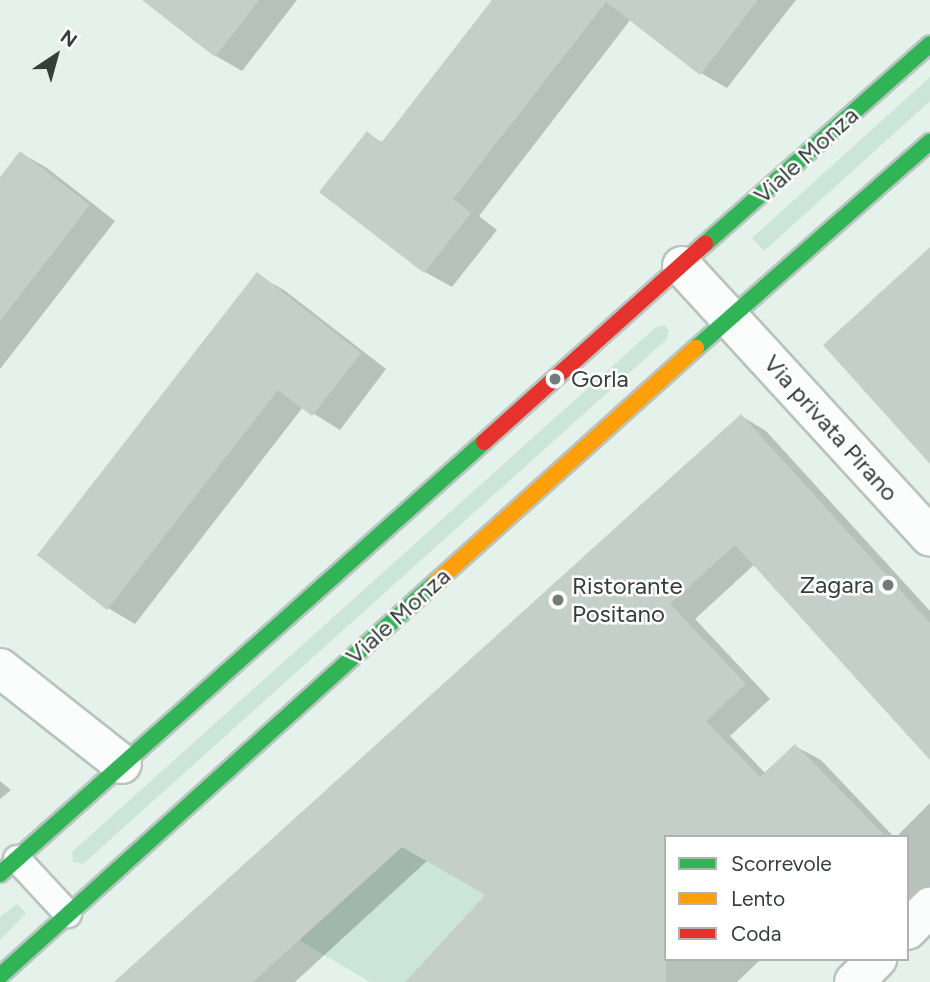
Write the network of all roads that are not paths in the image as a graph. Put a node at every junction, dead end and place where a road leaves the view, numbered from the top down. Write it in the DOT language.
graph roads {
  1 [pos="930,44"];
  2 [pos="930,142"];
  3 [pos="682,266"];
  4 [pos="731,319"];
  5 [pos="930,537"];
  6 [pos="0,668"];
  7 [pos="122,764"];
  8 [pos="8,867"];
  9 [pos="930,907"];
  10 [pos="68,914"];
  11 [pos="909,928"];
  12 [pos="875,961"];
  13 [pos="0,976"];
  14 [pos="854,982"];
  1 -- 3 [label="main road, Viale Monza"];
  2 -- 4 [label="main road, Viale Monza"];
  3 -- 4 [label="street"];
  3 -- 7 [label="main road, Viale Monza"];
  4 -- 5 [label="street, Via privata Pirano"];
  4 -- 10 [label="main road, Viale Monza"];
  6 -- 7 [label="street"];
  7 -- 8 [label="main road, Viale Monza"];
  8 -- 10 [label="lane, Viale Monza"];
  9 -- 11 [label="street"];
  10 -- 13 [label="main road, Viale Monza"];
  12 -- 14 [label="street"];
}
